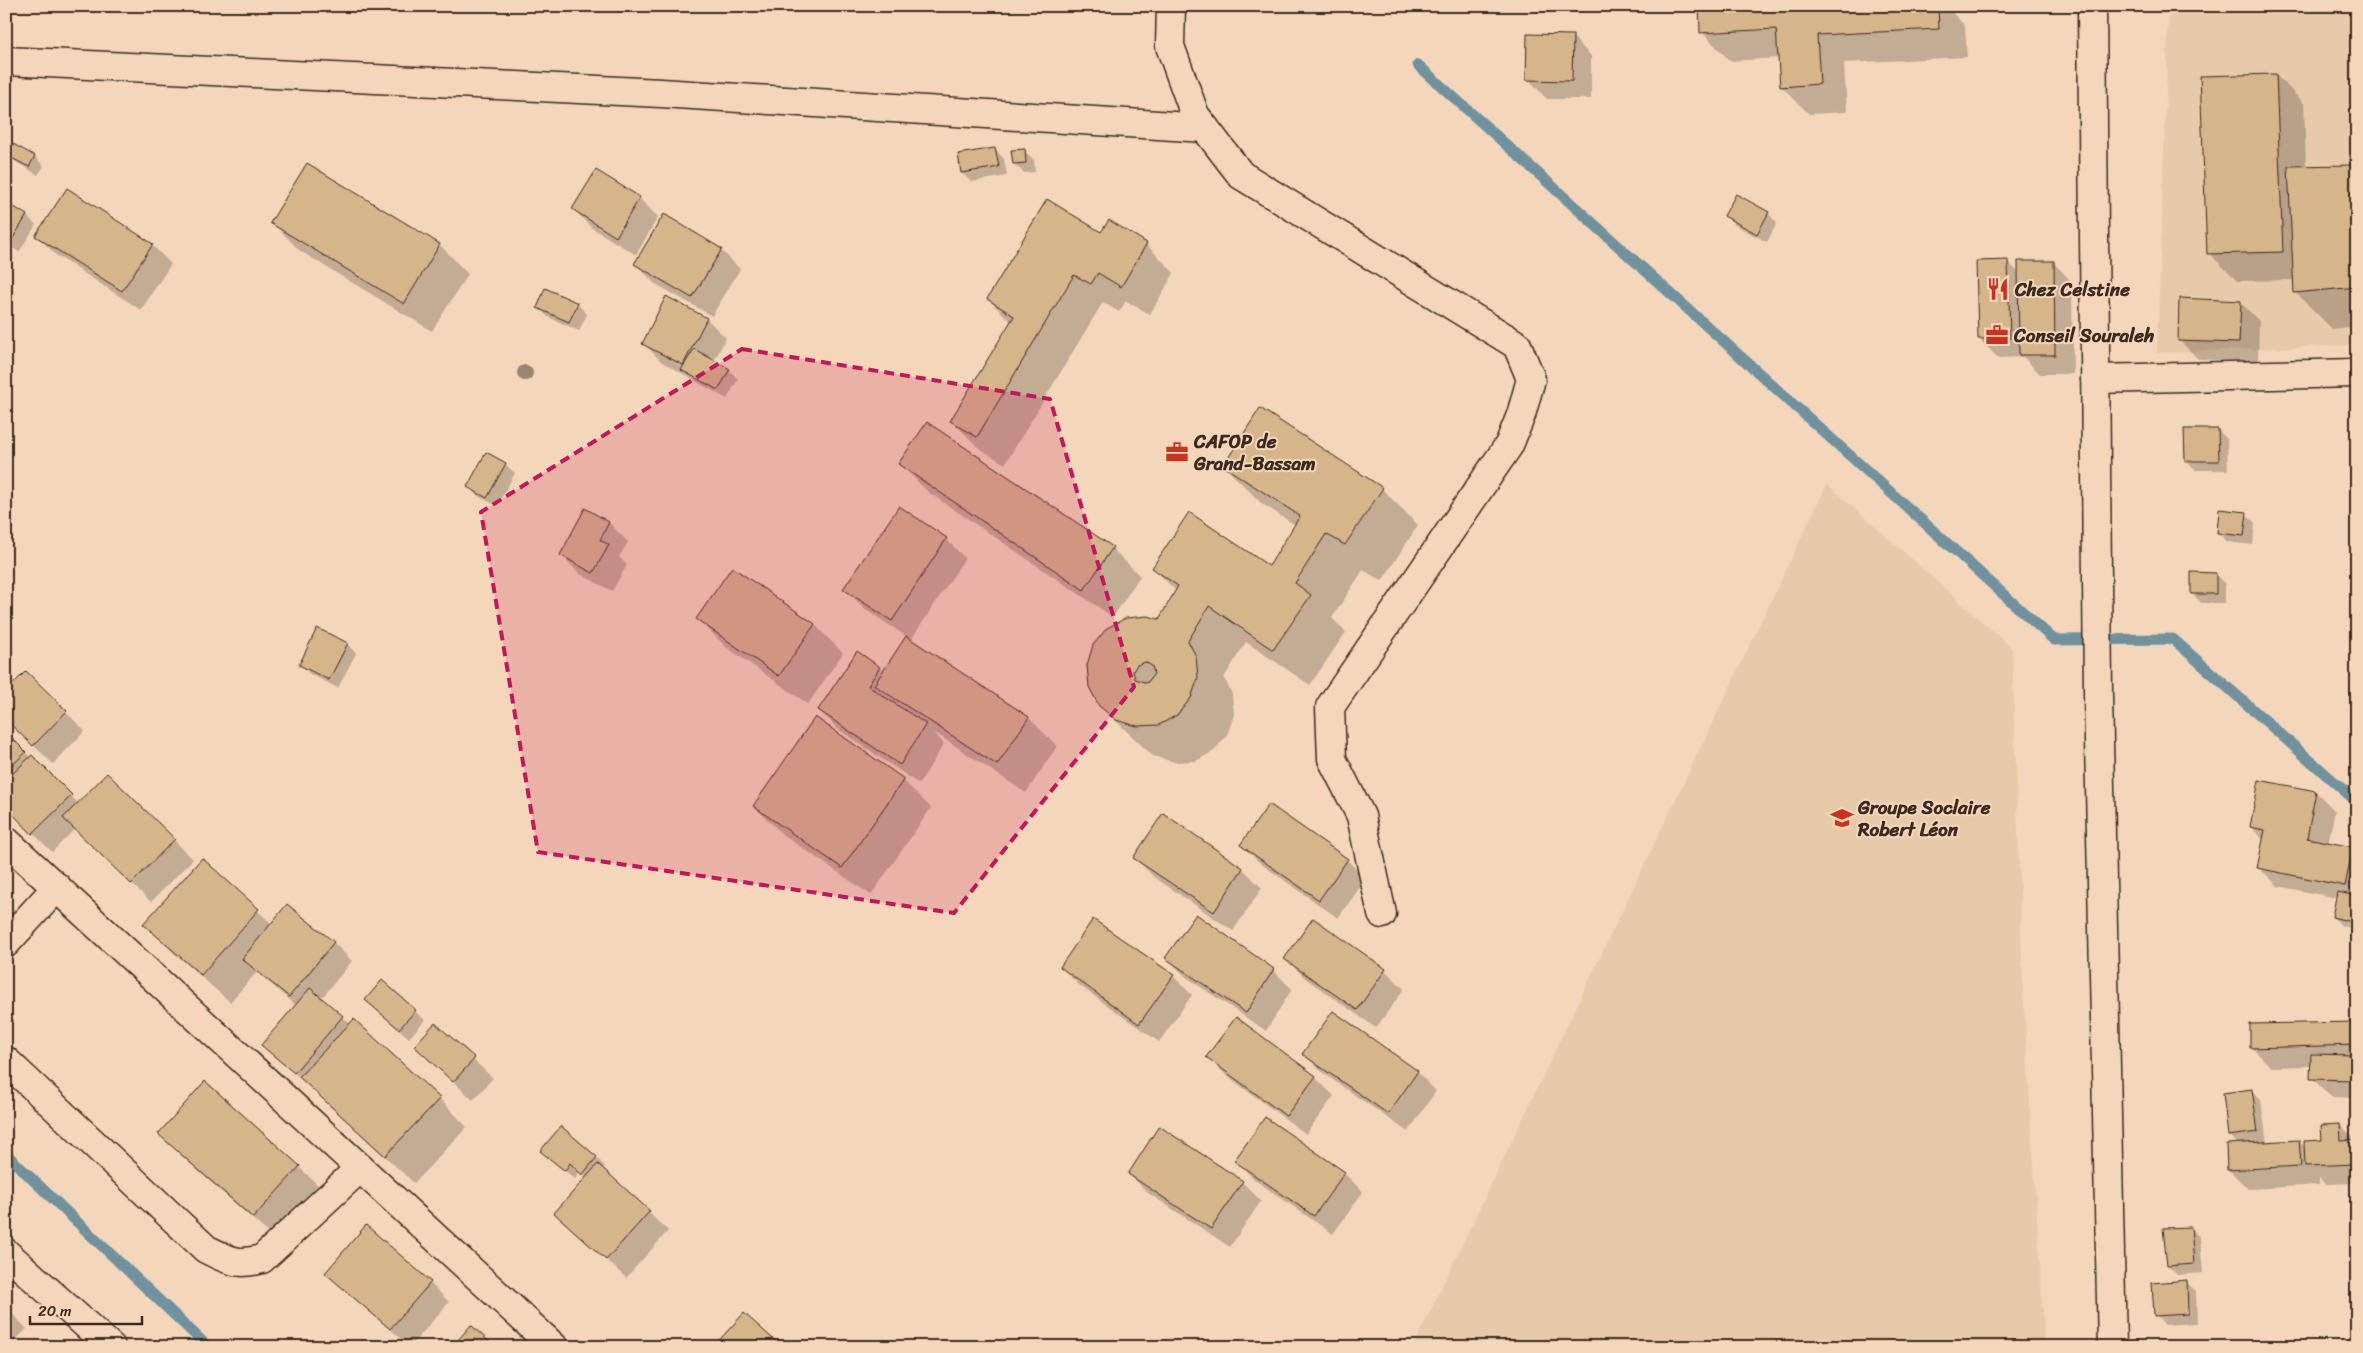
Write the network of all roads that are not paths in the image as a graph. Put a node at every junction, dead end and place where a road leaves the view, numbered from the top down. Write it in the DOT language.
graph roads {
  1 [pos="1171,6"];
  2 [pos="2092,6"];
  3 [pos="6,61"];
  4 [pos="1205,128"];
  5 [pos="2357,373"];
  6 [pos="2095,379"];
  7 [pos="6,841"];
  8 [pos="57,887"];
  9 [pos="1382,914"];
  10 [pos="6,943"];
  11 [pos="6,1061"];
  12 [pos="360,1168"];
  13 [pos="6,1253"];
  14 [pos="110,1347"];
  15 [pos="554,1347"];
  16 [pos="2112,1347"];
  1 -- 4 [label="street"];
  2 -- 6 [label="street"];
  3 -- 4 [label="street"];
  4 -- 9 [label="street"];
  5 -- 6 [label="street"];
  6 -- 16 [label="street"];
  7 -- 8 [label="street"];
  8 -- 10 [label="street"];
  8 -- 12 [label="street"];
  11 -- 12 [label="street"];
  12 -- 15 [label="street"];
  13 -- 14 [label="street"];
}
